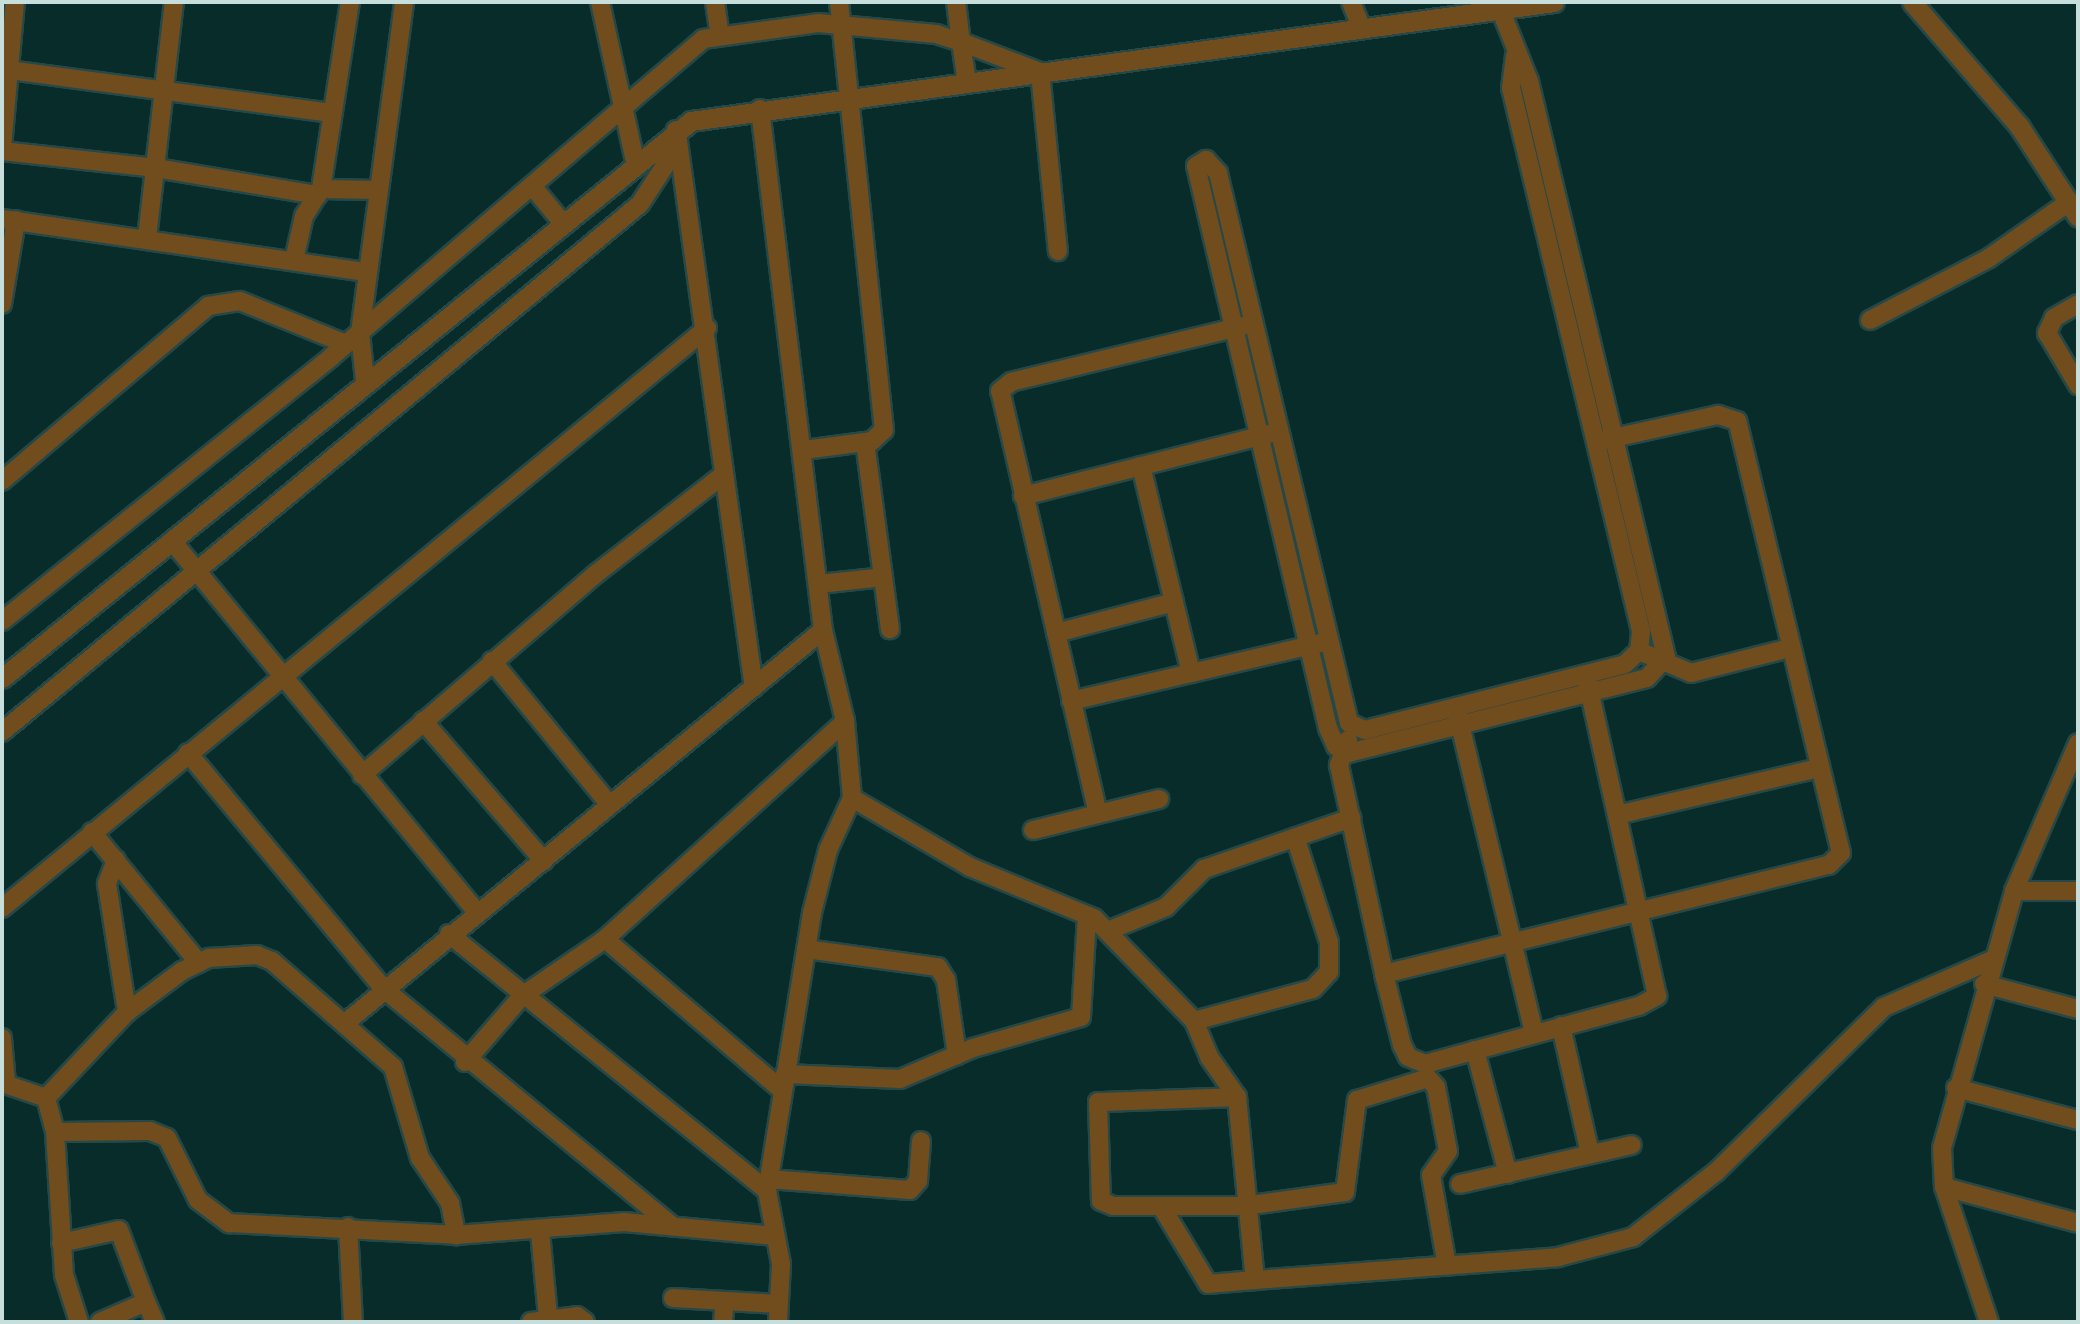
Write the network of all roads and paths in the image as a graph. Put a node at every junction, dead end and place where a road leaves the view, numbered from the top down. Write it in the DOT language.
graph roads {
  1 [pos="15,2"];
  2 [pos="174,2"];
  3 [pos="350,2"];
  4 [pos="404,2"];
  5 [pos="600,2"];
  6 [pos="715,2"];
  7 [pos="839,2"];
  8 [pos="956,2"];
  9 [pos="1351,2"];
  10 [pos="1548,2"];
  11 [pos="1919,4"];
  12 [pos="1500,11"];
  13 [pos="842,23"];
  14 [pos="1361,27"];
  15 [pos="720,36"];
  16 [pos="961,42"];
  17 [pos="5,70"];
  18 [pos="1040,72"];
  19 [pos="967,83"];
  20 [pos="164,91"];
  21 [pos="847,100"];
  22 [pos="623,108"];
  23 [pos="760,109"];
  24 [pos="332,113"];
  25 [pos="676,130"];
  26 [pos="2,149"];
  27 [pos="635,161"];
  28 [pos="156,168"];
  29 [pos="533,187"];
  30 [pos="377,190"];
  31 [pos="319,192"];
  32 [pos="2074,209"];
  33 [pos="9,220"];
  34 [pos="561,221"];
  35 [pos="148,238"];
  36 [pos="1058,251"];
  37 [pos="294,260"];
  38 [pos="366,272"];
  39 [pos="2,304"];
  40 [pos="2078,304"];
  41 [pos="1870,320"];
  42 [pos="1252,324"];
  43 [pos="707,328"];
  44 [pos="1232,328"];
  45 [pos="353,339"];
  46 [pos="365,382"];
  47 [pos="2078,385"];
  48 [pos="1278,432"];
  49 [pos="1258,437"];
  50 [pos="1605,440"];
  51 [pos="865,442"];
  52 [pos="804,450"];
  53 [pos="1141,466"];
  54 [pos="724,474"];
  55 [pos="2,481"];
  56 [pos="1023,496"];
  57 [pos="172,541"];
  58 [pos="197,572"];
  59 [pos="883,576"];
  60 [pos="818,584"];
  61 [pos="1174,602"];
  62 [pos="2,621"];
  63 [pos="890,629"];
  64 [pos="823,630"];
  65 [pos="1056,633"];
  66 [pos="1327,641"];
  67 [pos="1308,646"];
  68 [pos="1790,648"];
  69 [pos="1639,651"];
  70 [pos="492,661"];
  71 [pos="1663,665"];
  72 [pos="1191,673"];
  73 [pos="282,677"];
  74 [pos="2,678"];
  75 [pos="1588,683"];
  76 [pos="754,688"];
  77 [pos="1071,701"];
  78 [pos="1457,714"];
  79 [pos="424,721"];
  80 [pos="845,721"];
  81 [pos="1356,729"];
  82 [pos="2,732"];
  83 [pos="2078,743"];
  84 [pos="1341,750"];
  85 [pos="188,753"];
  86 [pos="1819,768"];
  87 [pos="362,775"];
  88 [pos="852,798"];
  89 [pos="1159,799"];
  90 [pos="609,804"];
  91 [pos="1098,814"];
  92 [pos="1618,815"];
  93 [pos="1351,818"];
  94 [pos="1032,830"];
  95 [pos="92,832"];
  96 [pos="1295,837"];
  97 [pos="116,860"];
  98 [pos="544,861"];
  99 [pos="2014,891"];
  100 [pos="2078,891"];
  101 [pos="2,908"];
  102 [pos="476,911"];
  103 [pos="1639,912"];
  104 [pos="1087,916"];
  105 [pos="1110,930"];
  106 [pos="449,934"];
  107 [pos="605,939"];
  108 [pos="1510,942"];
  109 [pos="806,949"];
  110 [pos="1992,960"];
  111 [pos="199,963"];
  112 [pos="1384,974"];
  113 [pos="1984,984"];
  114 [pos="384,989"];
  115 [pos="522,996"];
  116 [pos="2078,1009"];
  117 [pos="127,1012"];
  118 [pos="1194,1020"];
  119 [pos="344,1024"];
  120 [pos="1561,1026"];
  121 [pos="1534,1032"];
  122 [pos="2,1038"];
  123 [pos="1475,1050"];
  124 [pos="957,1055"];
  125 [pos="465,1062"];
  126 [pos="784,1082"];
  127 [pos="4,1083"];
  128 [pos="1956,1088"];
  129 [pos="1237,1097"];
  130 [pos="46,1098"];
  131 [pos="2078,1120"];
  132 [pos="55,1132"];
  133 [pos="921,1141"];
  134 [pos="1632,1145"];
  135 [pos="1590,1154"];
  136 [pos="1508,1174"];
  137 [pos="1460,1184"];
  138 [pos="768,1185"];
  139 [pos="1944,1187"];
  140 [pos="1161,1206"];
  141 [pos="1244,1206"];
  142 [pos="2078,1223"];
  143 [pos="670,1224"];
  144 [pos="348,1227"];
  145 [pos="540,1231"];
  146 [pos="457,1235"];
  147 [pos="775,1236"];
  148 [pos="61,1243"];
  149 [pos="1447,1266"];
  150 [pos="1255,1280"];
  151 [pos="673,1298"];
  152 [pos="725,1301"];
  153 [pos="146,1302"];
  154 [pos="778,1313"];
  155 [pos="539,1320"];
  156 [pos="79,1322"];
  157 [pos="100,1322"];
  158 [pos="155,1322"];
  159 [pos="353,1322"];
  160 [pos="585,1322"];
  161 [pos="723,1322"];
  162 [pos="1989,1322"];
  1 -- 17 [label="street"];
  2 -- 20 [label="street"];
  3 -- 24 [label="street"];
  4 -- 30 [label="street"];
  5 -- 22 [label="street"];
  6 -- 15 [label="street"];
  7 -- 13 [label="street"];
  8 -- 16 [label="street"];
  9 -- 14 [label="street"];
  10 -- 12 [label="street"];
  11 -- 32 [label="street"];
  12 -- 14 [label="street"];
  12 -- 50 [label="street"];
  13 -- 15 [label="street"];
  13 -- 16 [label="street"];
  13 -- 21 [label="street"];
  14 -- 18 [label="street"];
  15 -- 22 [label="street"];
  16 -- 18 [label="street"];
  16 -- 19 [label="street"];
  17 -- 20 [label="street"];
  17 -- 26 [label="street"];
  18 -- 19 [label="street"];
  18 -- 36 [label="street"];
  19 -- 21 [label="street"];
  20 -- 24 [label="street"];
  20 -- 28 [label="street"];
  21 -- 23 [label="street"];
  21 -- 51 [label="street"];
  22 -- 27 [label="street"];
  22 -- 29 [label="street"];
  23 -- 25 [label="street"];
  23 -- 52 [label="street"];
  24 -- 31 [label="street"];
  25 -- 27 [label="street"];
  25 -- 43 [label="street"];
  25 -- 58 [label="street"];
  26 -- 28 [label="street"];
  27 -- 34 [label="street"];
  28 -- 31 [label="street"];
  28 -- 35 [label="street"];
  29 -- 34 [label="street"];
  29 -- 45 [label="street"];
  30 -- 31 [label="street"];
  30 -- 38 [label="street"];
  31 -- 37 [label="street"];
  32 -- 41 [label="street"];
  33 -- 35 [label="street"];
  33 -- 39 [label="street"];
  34 -- 46 [label="street"];
  35 -- 37 [label="street"];
  37 -- 38 [label="street"];
  38 -- 45 [label="street"];
  40 -- 47 [label="street"];
  42 -- 44 [label="street"];
  42 -- 44 [label="street"];
  42 -- 48 [label="street"];
  43 -- 54 [label="street"];
  43 -- 73 [label="street"];
  44 -- 49 [label="street"];
  44 -- 56 [label="street"];
  45 -- 46 [label="street"];
  45 -- 55 [label="street"];
  45 -- 62 [label="street"];
  46 -- 57 [label="street"];
  48 -- 49 [label="street"];
  48 -- 66 [label="street"];
  49 -- 53 [label="street"];
  49 -- 67 [label="street"];
  50 -- 68 [label="street"];
  50 -- 69 [label="street"];
  50 -- 71 [label="street"];
  51 -- 52 [label="street"];
  51 -- 59 [label="street"];
  52 -- 60 [label="street"];
  53 -- 56 [label="street"];
  53 -- 61 [label="street"];
  54 -- 70 [label="street"];
  54 -- 76 [label="street"];
  56 -- 65 [label="street"];
  57 -- 58 [label="street"];
  57 -- 74 [label="street"];
  58 -- 73 [label="street"];
  58 -- 82 [label="street"];
  59 -- 60 [label="street"];
  59 -- 63 [label="street"];
  60 -- 64 [label="street"];
  61 -- 65 [label="street"];
  61 -- 72 [label="street"];
  64 -- 76 [label="street"];
  64 -- 80 [label="street"];
  65 -- 77 [label="street"];
  66 -- 67 [label="street"];
  66 -- 81 [label="street"];
  67 -- 72 [label="street"];
  67 -- 84 [label="street"];
  68 -- 71 [label="street"];
  68 -- 86 [label="street"];
  69 -- 71 [label="street"];
  69 -- 75 [label="street"];
  70 -- 79 [label="street"];
  70 -- 90 [label="street"];
  71 -- 75 [label="street"];
  72 -- 77 [label="street"];
  73 -- 85 [label="street"];
  73 -- 87 [label="street"];
  75 -- 78 [label="street"];
  75 -- 92 [label="street"];
  76 -- 90 [label="street"];
  77 -- 91 [label="street"];
  78 -- 81 [label="street"];
  78 -- 84 [label="street"];
  78 -- 108 [label="street"];
  79 -- 87 [label="street"];
  79 -- 98 [label="street"];
  80 -- 88 [label="street"];
  80 -- 107 [label="street"];
  81 -- 84 [label="street"];
  83 -- 99 [label="street"];
  84 -- 93 [label="street"];
  85 -- 95 [label="street"];
  85 -- 114 [label="street"];
  86 -- 92 [label="street"];
  86 -- 103 [label="street"];
  87 -- 102 [label="street"];
  88 -- 104 [label="street"];
  88 -- 109 [label="street"];
  89 -- 91 [label="street"];
  90 -- 98 [label="street"];
  91 -- 94 [label="street"];
  92 -- 103 [label="street"];
  93 -- 96 [label="street"];
  93 -- 112 [label="street"];
  95 -- 97 [label="street"];
  95 -- 101 [label="street"];
  96 -- 105 [label="street"];
  96 -- 118 [label="street"];
  97 -- 111 [label="street"];
  97 -- 117 [label="street"];
  98 -- 102 [label="street"];
  99 -- 100 [label="street"];
  99 -- 110 [label="street"];
  102 -- 106 [label="street"];
  103 -- 108 [label="street"];
  103 -- 120 [label="street"];
  104 -- 105 [label="street"];
  104 -- 124 [label="street"];
  105 -- 118 [label="street"];
  106 -- 114 [label="street"];
  106 -- 115 [label="street"];
  107 -- 115 [label="street"];
  107 -- 126 [label="street"];
  108 -- 112 [label="street"];
  108 -- 121 [label="street"];
  109 -- 124 [label="street"];
  109 -- 126 [label="street"];
  110 -- 113 [label="street"];
  110 -- 149 [label="street"];
  111 -- 117 [label="street"];
  111 -- 119 [label="street"];
  112 -- 123 [label="street"];
  113 -- 116 [label="street"];
  113 -- 128 [label="street"];
  114 -- 119 [label="street"];
  114 -- 125 [label="street"];
  115 -- 125 [label="street"];
  115 -- 138 [label="street"];
  117 -- 130 [label="street"];
  118 -- 129 [label="street"];
  119 -- 146 [label="street"];
  120 -- 121 [label="street"];
  120 -- 135 [label="street"];
  121 -- 123 [label="street"];
  122 -- 127 [label="street"];
  123 -- 136 [label="street"];
  124 -- 126 [label="street"];
  125 -- 143 [label="street"];
  126 -- 138 [label="street"];
  127 -- 130 [label="street"];
  128 -- 131 [label="street"];
  128 -- 139 [label="street"];
  129 -- 140 [label="street"];
  129 -- 141 [label="street"];
  130 -- 132 [label="street"];
  132 -- 144 [label="street"];
  132 -- 148 [label="street"];
  133 -- 138 [label="street"];
  134 -- 135 [label="street"];
  135 -- 136 [label="street"];
  136 -- 137 [label="street"];
  138 -- 147 [label="street"];
  139 -- 142 [label="street"];
  139 -- 162 [label="street"];
  140 -- 141 [label="street"];
  140 -- 150 [label="street"];
  141 -- 149 [label="street"];
  141 -- 150 [label="street"];
  143 -- 145 [label="street"];
  143 -- 147 [label="street"];
  144 -- 146 [label="street"];
  144 -- 159 [label="street"];
  145 -- 146 [label="street"];
  145 -- 155 [label="street"];
  147 -- 154 [label="street"];
  148 -- 153 [label="street"];
  148 -- 156 [label="street"];
  149 -- 150 [label="street"];
  151 -- 152 [label="street"];
  152 -- 154 [label="street"];
  152 -- 161 [label="street"];
  153 -- 157 [label="street"];
  153 -- 158 [label="street"];
  155 -- 160 [label="street"];
}
